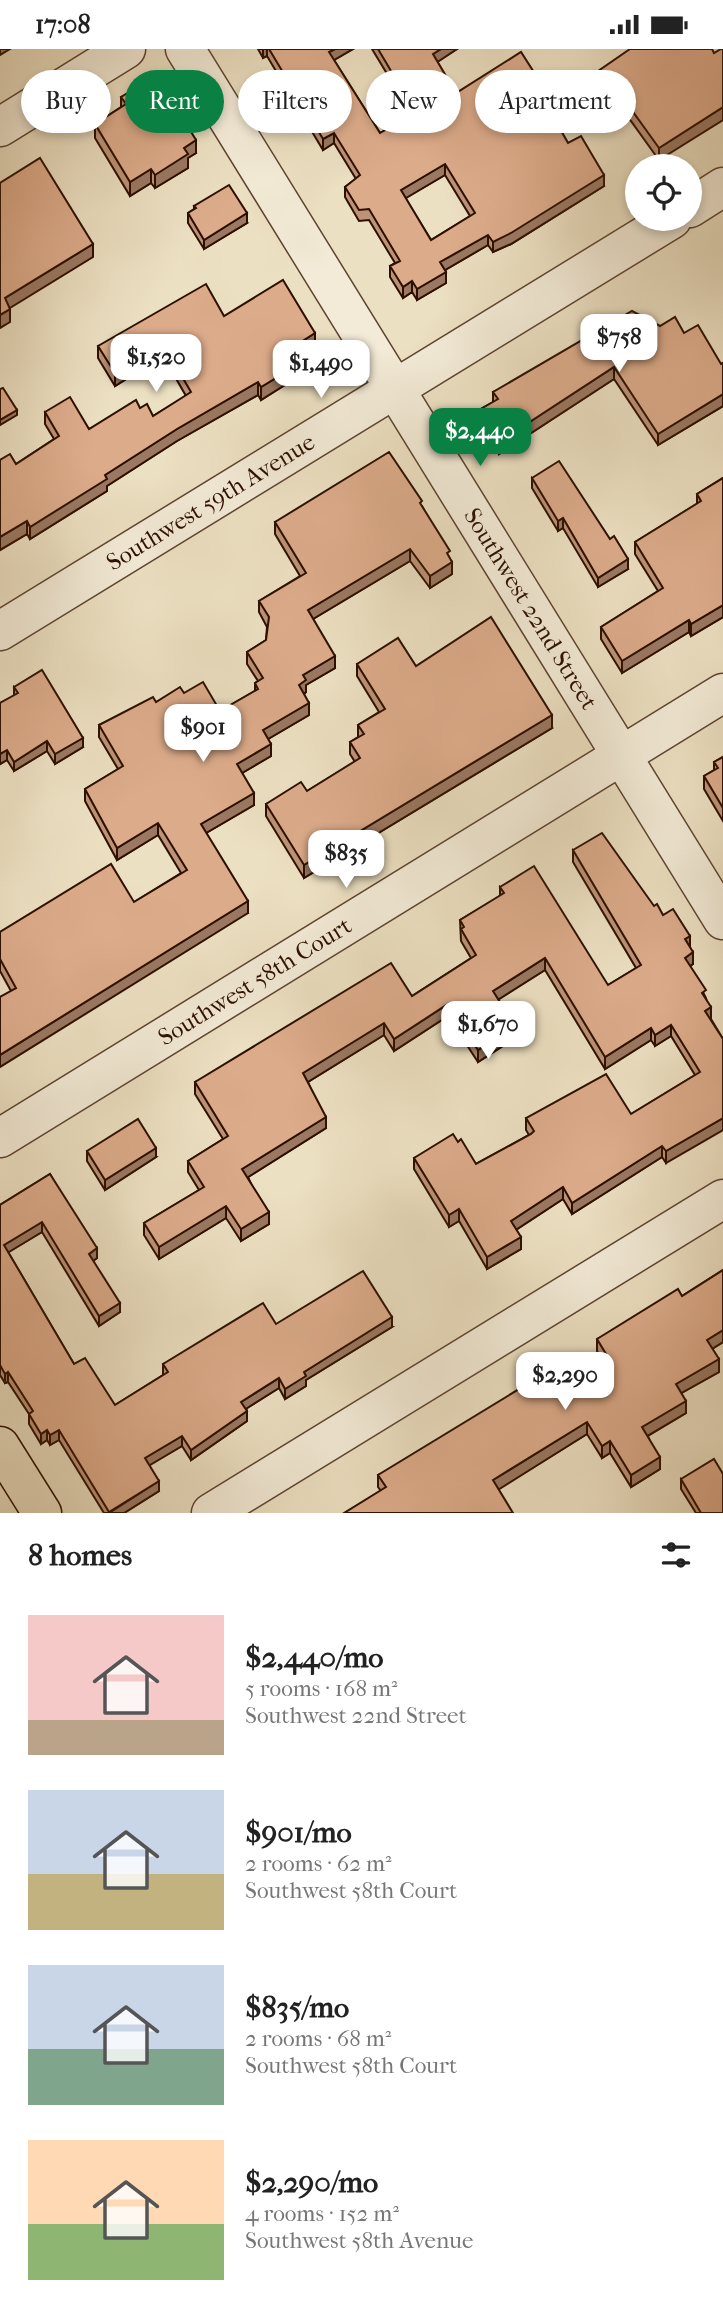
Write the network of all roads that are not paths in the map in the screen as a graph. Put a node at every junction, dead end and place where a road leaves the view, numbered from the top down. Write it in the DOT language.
graph roads {
  1 [pos="126,49"];
  2 [pos="185,49"];
  3 [pos="0,127"];
  4 [pos="723,187"];
  5 [pos="702,200"];
  6 [pos="653,231"];
  7 [pos="396,389"];
  8 [pos="0,631"];
  9 [pos="723,693"];
  10 [pos="621,756"];
  11 [pos="723,920"];
  12 [pos="0,1137"];
  13 [pos="723,1199"];
  14 [pos="0,1446"];
  15 [pos="42,1513"];
  16 [pos="211,1513"];
  1 -- 3 [label="street"];
  2 -- 7 [label="street, Southwest 22nd Street"];
  4 -- 5 [label="street"];
  6 -- 7 [label="street, Southwest 59th Avenue"];
  7 -- 8 [label="street, Southwest 59th Avenue"];
  7 -- 10 [label="street, Southwest 22nd Street"];
  9 -- 10 [label="street, Southwest 58th Court"];
  10 -- 11 [label="street, Southwest 22nd Street"];
  10 -- 12 [label="street, Southwest 58th Court"];
  13 -- 16 [label="street"];
  14 -- 15 [label="main road"];
}
